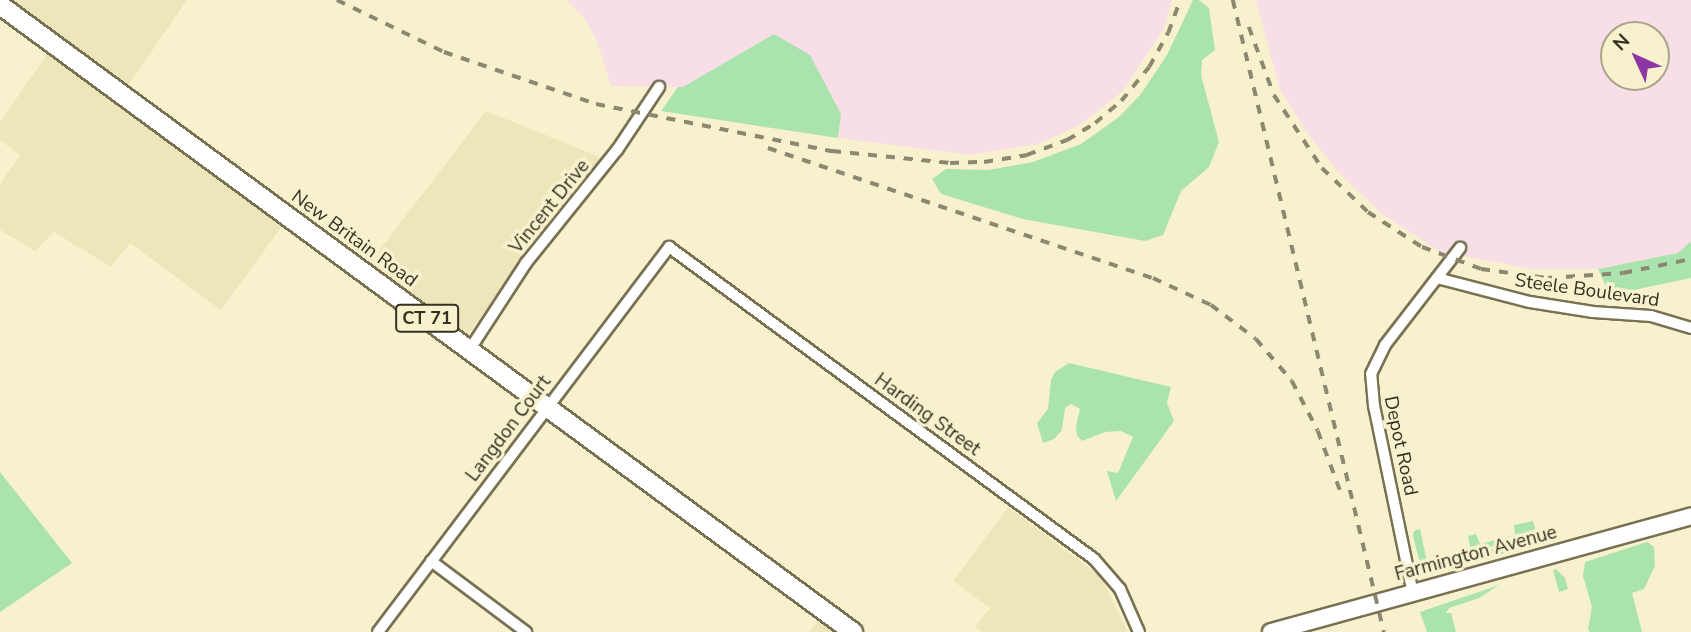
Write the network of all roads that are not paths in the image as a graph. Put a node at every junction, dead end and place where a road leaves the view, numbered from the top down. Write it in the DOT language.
graph roads {
  1 [pos="0,5"];
  2 [pos="659,88"];
  3 [pos="669,247"];
  4 [pos="1460,248"];
  5 [pos="1437,278"];
  6 [pos="1691,328"];
  7 [pos="470,349"];
  8 [pos="548,406"];
  9 [pos="1691,516"];
  10 [pos="431,561"];
  11 [pos="1413,594"];
  12 [pos="1292,629"];
  13 [pos="378,632"];
  14 [pos="526,632"];
  15 [pos="853,632"];
  16 [pos="1139,632"];
  17 [pos="1271,632"];
  1 -- 7 [label="main road, New Britain Road / CT 71"];
  2 -- 7 [label="street, Vincent Drive"];
  3 -- 8 [label="street, Langdon Court"];
  3 -- 16 [label="street, Harding Street"];
  4 -- 5 [label="street, Depot Road"];
  5 -- 6 [label="street, Steele Boulevard"];
  5 -- 11 [label="street, Depot Road"];
  7 -- 8 [label="main road, New Britain Road / CT 71"];
  8 -- 10 [label="street, Langdon Court"];
  8 -- 15 [label="main road, New Britain Road / CT 71"];
  9 -- 11 [label="main road, Farmington Avenue"];
  10 -- 13 [label="street, Langdon Court"];
  10 -- 14 [label="street"];
  11 -- 12 [label="main road, Farmington Avenue"];
  12 -- 17 [label="main road, Farmington Avenue"];
}
